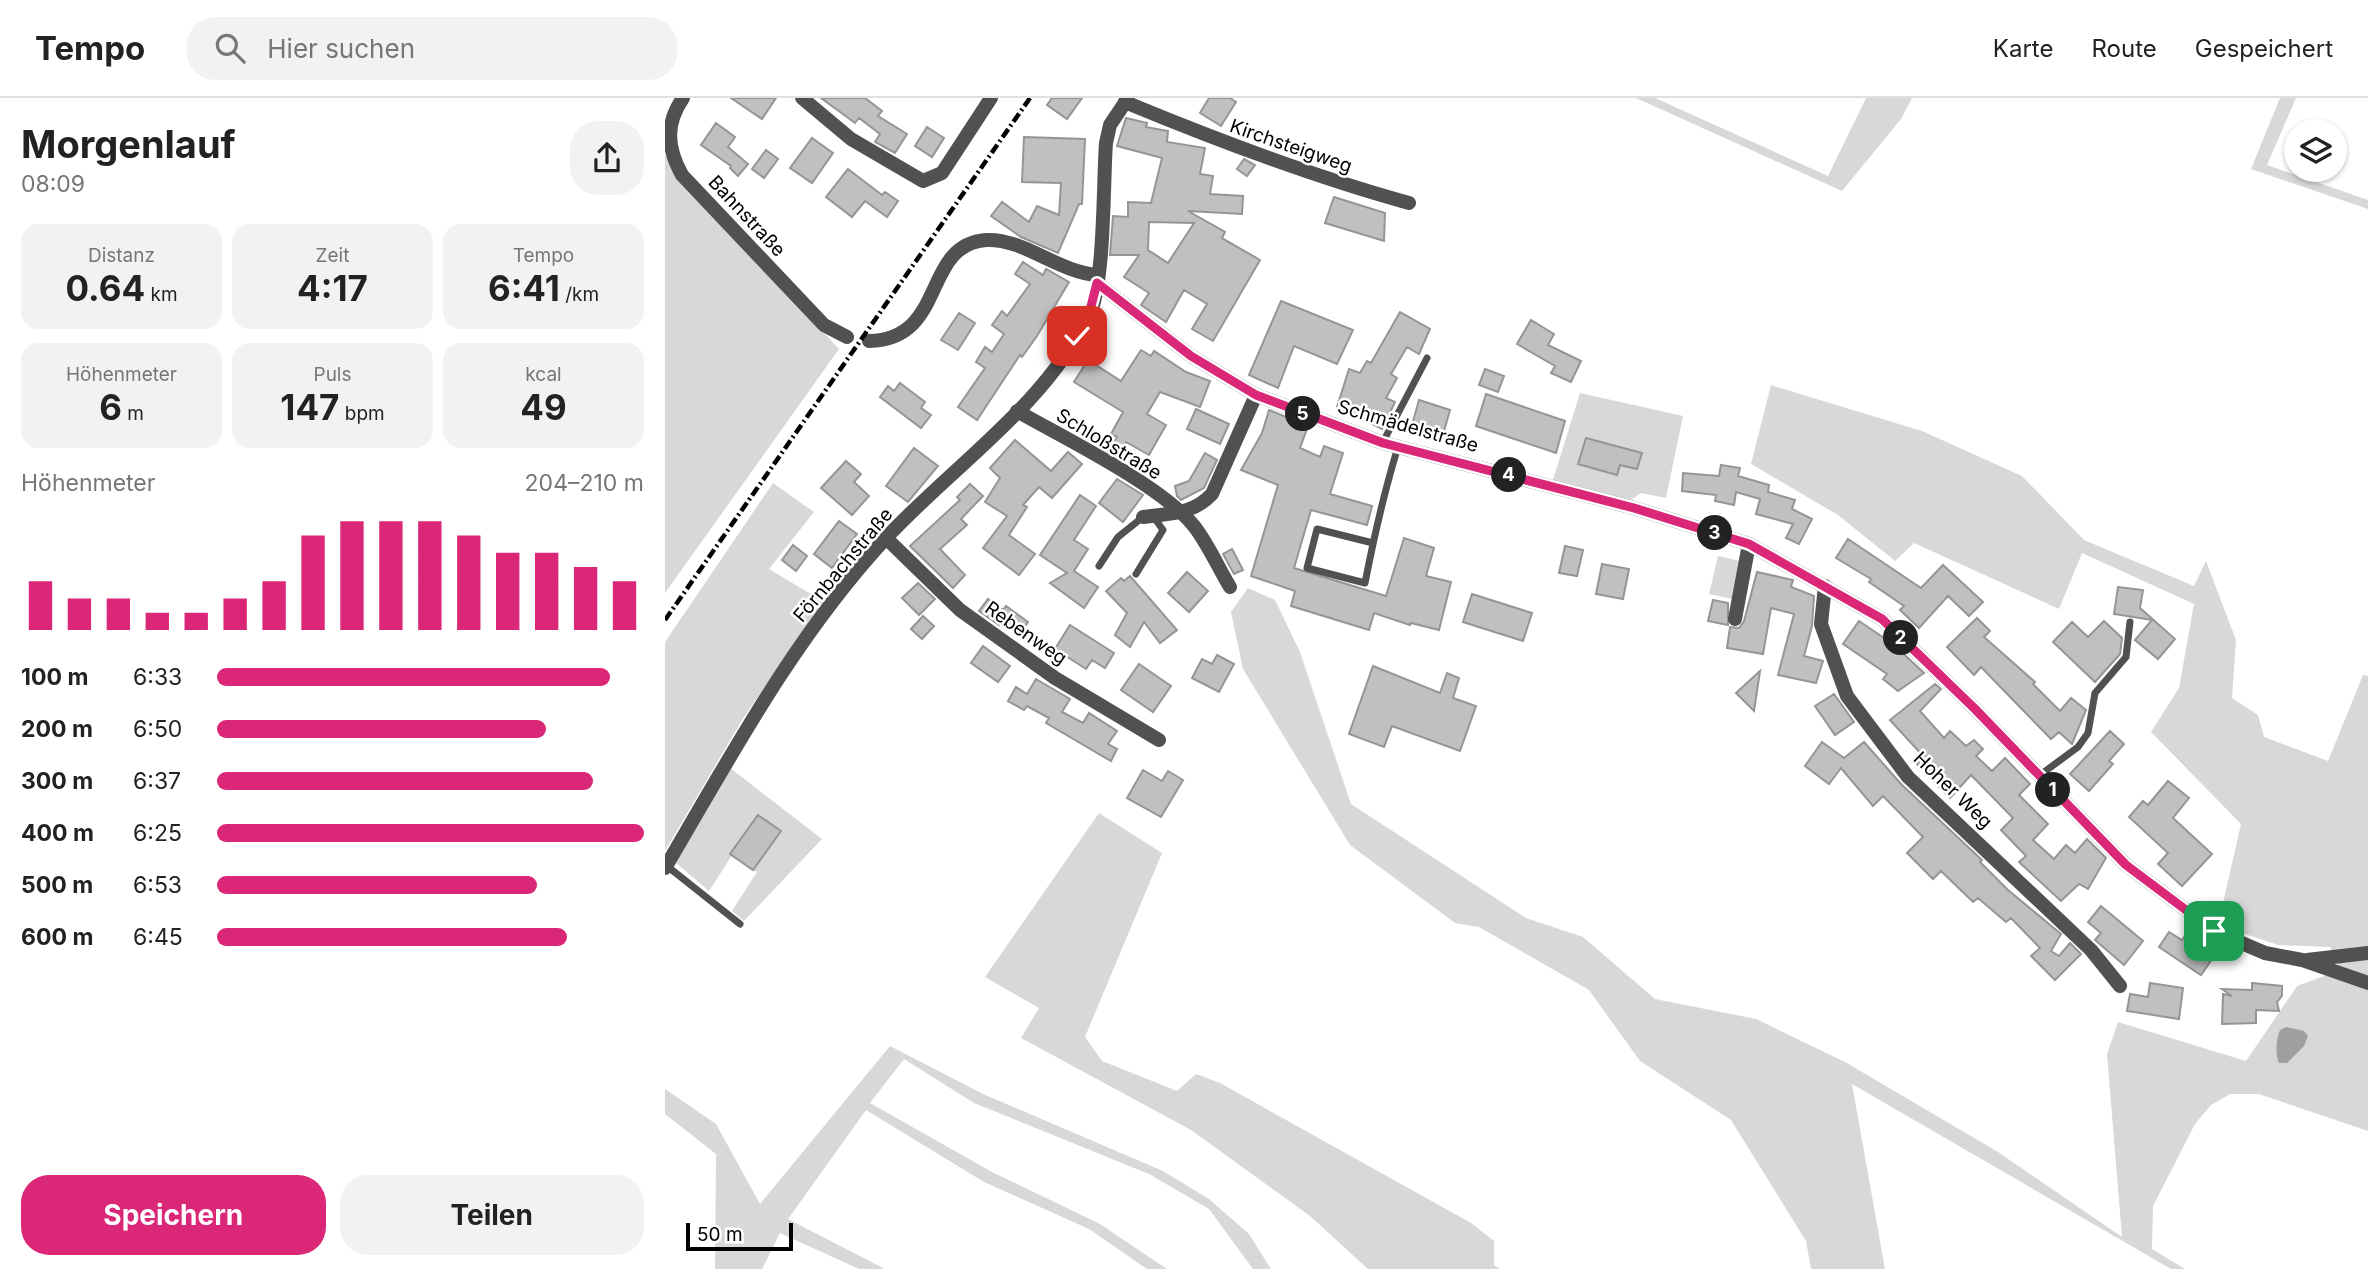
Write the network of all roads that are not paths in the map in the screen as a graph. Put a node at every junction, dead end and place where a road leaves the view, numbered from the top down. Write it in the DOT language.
graph roads {
  1 [pos="684,98"];
  2 [pos="802,98"];
  3 [pos="991,98"];
  4 [pos="1127,100"];
  5 [pos="1409,203"];
  6 [pos="1097,279"];
  7 [pos="847,337"];
  8 [pos="869,341"];
  9 [pos="1427,358"];
  10 [pos="1256,395"];
  11 [pos="1017,411"];
  12 [pos="1383,443"];
  13 [pos="1399,447"];
  14 [pos="1179,513"];
  15 [pos="1148,516"];
  16 [pos="886,538"];
  17 [pos="1373,543"];
  18 [pos="1749,544"];
  19 [pos="1099,566"];
  20 [pos="1136,574"];
  21 [pos="1825,586"];
  22 [pos="1230,587"];
  23 [pos="1735,619"];
  24 [pos="2130,622"];
  25 [pos="1159,740"];
  26 [pos="2039,775"];
  27 [pos="666,867"];
  28 [pos="740,924"];
  29 [pos="2368,953"];
  30 [pos="2302,961"];
  31 [pos="2368,983"];
  32 [pos="2120,986"];
  1 -- 7 [label="street, Bahnstraße"];
  2 -- 3 [label="street"];
  4 -- 5 [label="street, Kirchsteigweg"];
  4 -- 6 [label="street, Förnbachstraße"];
  6 -- 8 [label="street"];
  6 -- 10 [label="street, Schmädelstraße"];
  6 -- 11 [label="street, Förnbachstraße"];
  9 -- 12 [label="lane"];
  10 -- 12 [label="street, Schmädelstraße"];
  10 -- 14 [label="street"];
  11 -- 14 [label="street, Schloßstraße"];
  11 -- 16 [label="street, Förnbachstraße"];
  12 -- 13 [label="street, Schmädelstraße"];
  13 -- 17 [label="lane"];
  13 -- 18 [label="street, Schmädelstraße"];
  14 -- 15 [label="street"];
  14 -- 22 [label="street, Schloßstraße"];
  15 -- 19 [label="lane"];
  15 -- 20 [label="lane"];
  16 -- 25 [label="street, Rebenweg"];
  16 -- 27 [label="street, Förnbachstraße"];
  17 -- 17 [label="lane"];
  18 -- 21 [label="street, Schmädelstraße"];
  18 -- 23 [label="street"];
  21 -- 26 [label="street, Schmädelstraße"];
  21 -- 32 [label="street, Hoher Weg"];
  24 -- 26 [label="lane"];
  26 -- 30 [label="street, Schmädelstraße"];
  27 -- 28 [label="lane"];
  29 -- 30 [label="street"];
  30 -- 31 [label="street"];
}
